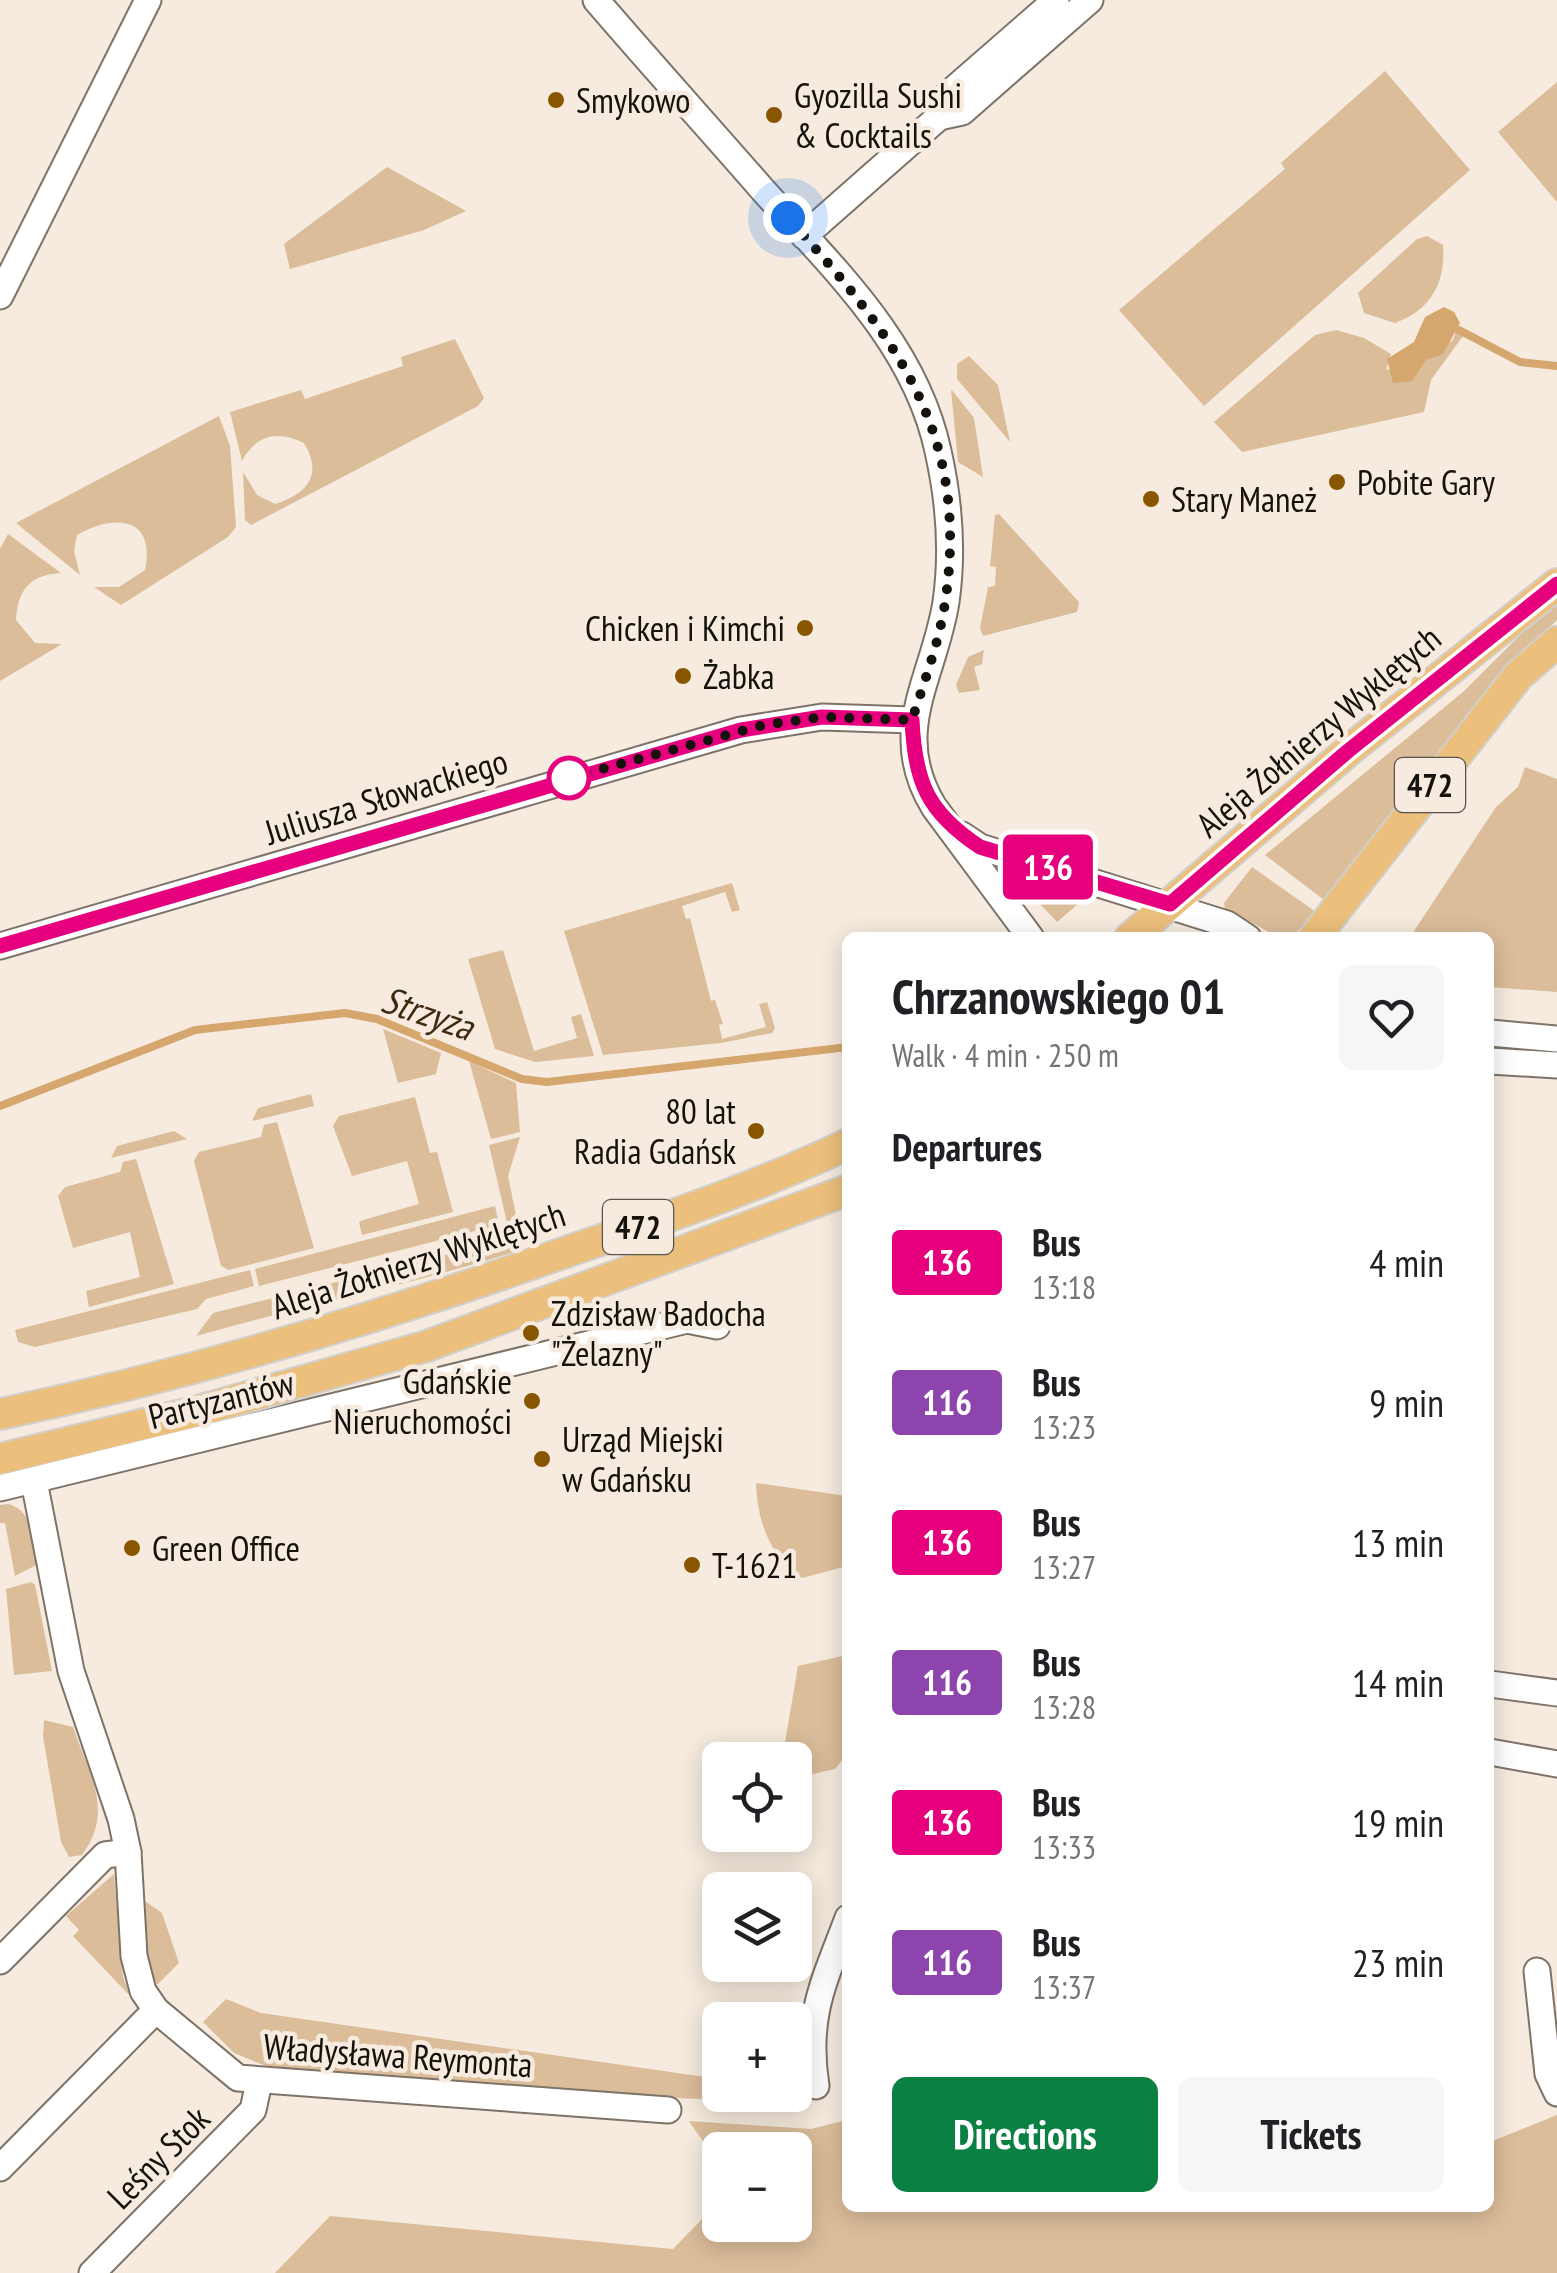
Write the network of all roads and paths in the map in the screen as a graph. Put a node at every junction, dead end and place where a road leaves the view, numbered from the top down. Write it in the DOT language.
graph roads {
  1 [pos="148,0"];
  2 [pos="1056,0"];
  3 [pos="1090,0"];
  4 [pos="604,2"];
  5 [pos="939,117"];
  6 [pos="804,236"];
  7 [pos="0,296"];
  8 [pos="1557,584"];
  9 [pos="1557,642"];
  10 [pos="912,720"];
  11 [pos="954,830"];
  12 [pos="1170,904"];
  13 [pos="1027,932"];
  14 [pos="1137,932"];
  15 [pos="1239,932"];
  16 [pos="1319,932"];
  17 [pos="0,946"];
  18 [pos="1494,1033"];
  19 [pos="1557,1039"];
  20 [pos="1494,1062"];
  21 [pos="1557,1065"];
  22 [pos="842,1147"];
  23 [pos="842,1192"];
  24 [pos="717,1326"];
  25 [pos="2,1407"];
  26 [pos="0,1459"];
  27 [pos="34,1481"];
  28 [pos="0,1488"];
  29 [pos="1494,1685"];
  30 [pos="1557,1693"];
  31 [pos="1494,1753"];
  32 [pos="1557,1764"];
  33 [pos="128,1852"];
  34 [pos="842,1934"];
  35 [pos="0,1962"];
  36 [pos="1537,1971"];
  37 [pos="156,2010"];
  38 [pos="259,2082"];
  39 [pos="816,2086"];
  40 [pos="1557,2094"];
  41 [pos="668,2110"];
  42 [pos="0,2168"];
  43 [pos="92,2273"];
  1 -- 7 [label="street"];
  2 -- 5 [label="street"];
  3 -- 5 [label="street"];
  4 -- 6 [label="street"];
  5 -- 6 [label="street"];
  6 -- 10 [label="street"];
  8 -- 12 [label="main road, Aleja Żołnierzy Wyklętych / 472"];
  9 -- 16 [label="main road, 472"];
  10 -- 11 [label="street"];
  10 -- 17 [label="street, Juliusza Słowackiego"];
  11 -- 12 [label="street"];
  11 -- 13 [label="street"];
  12 -- 14 [label="main road, Aleja Żołnierzy Wyklętych / 472"];
  12 -- 15 [label="street"];
  18 -- 19 [label="street"];
  20 -- 21 [label="street"];
  22 -- 25 [label="main road, Aleja Żołnierzy Wyklętych / 472"];
  23 -- 26 [label="main road, 472"];
  24 -- 27 [label="street, Partyzantów"];
  27 -- 28 [label="street, Partyzantów"];
  27 -- 33 [label="street, Władysława Reymonta"];
  29 -- 30 [label="street"];
  31 -- 32 [label="street"];
  33 -- 35 [label="street"];
  33 -- 37 [label="street, Władysława Reymonta"];
  34 -- 39 [label="street"];
  36 -- 40 [label="street"];
  37 -- 38 [label="street, Władysława Reymonta"];
  37 -- 42 [label="street"];
  38 -- 41 [label="street, Władysława Reymonta"];
  38 -- 43 [label="street, Leśny Stok"];
}
